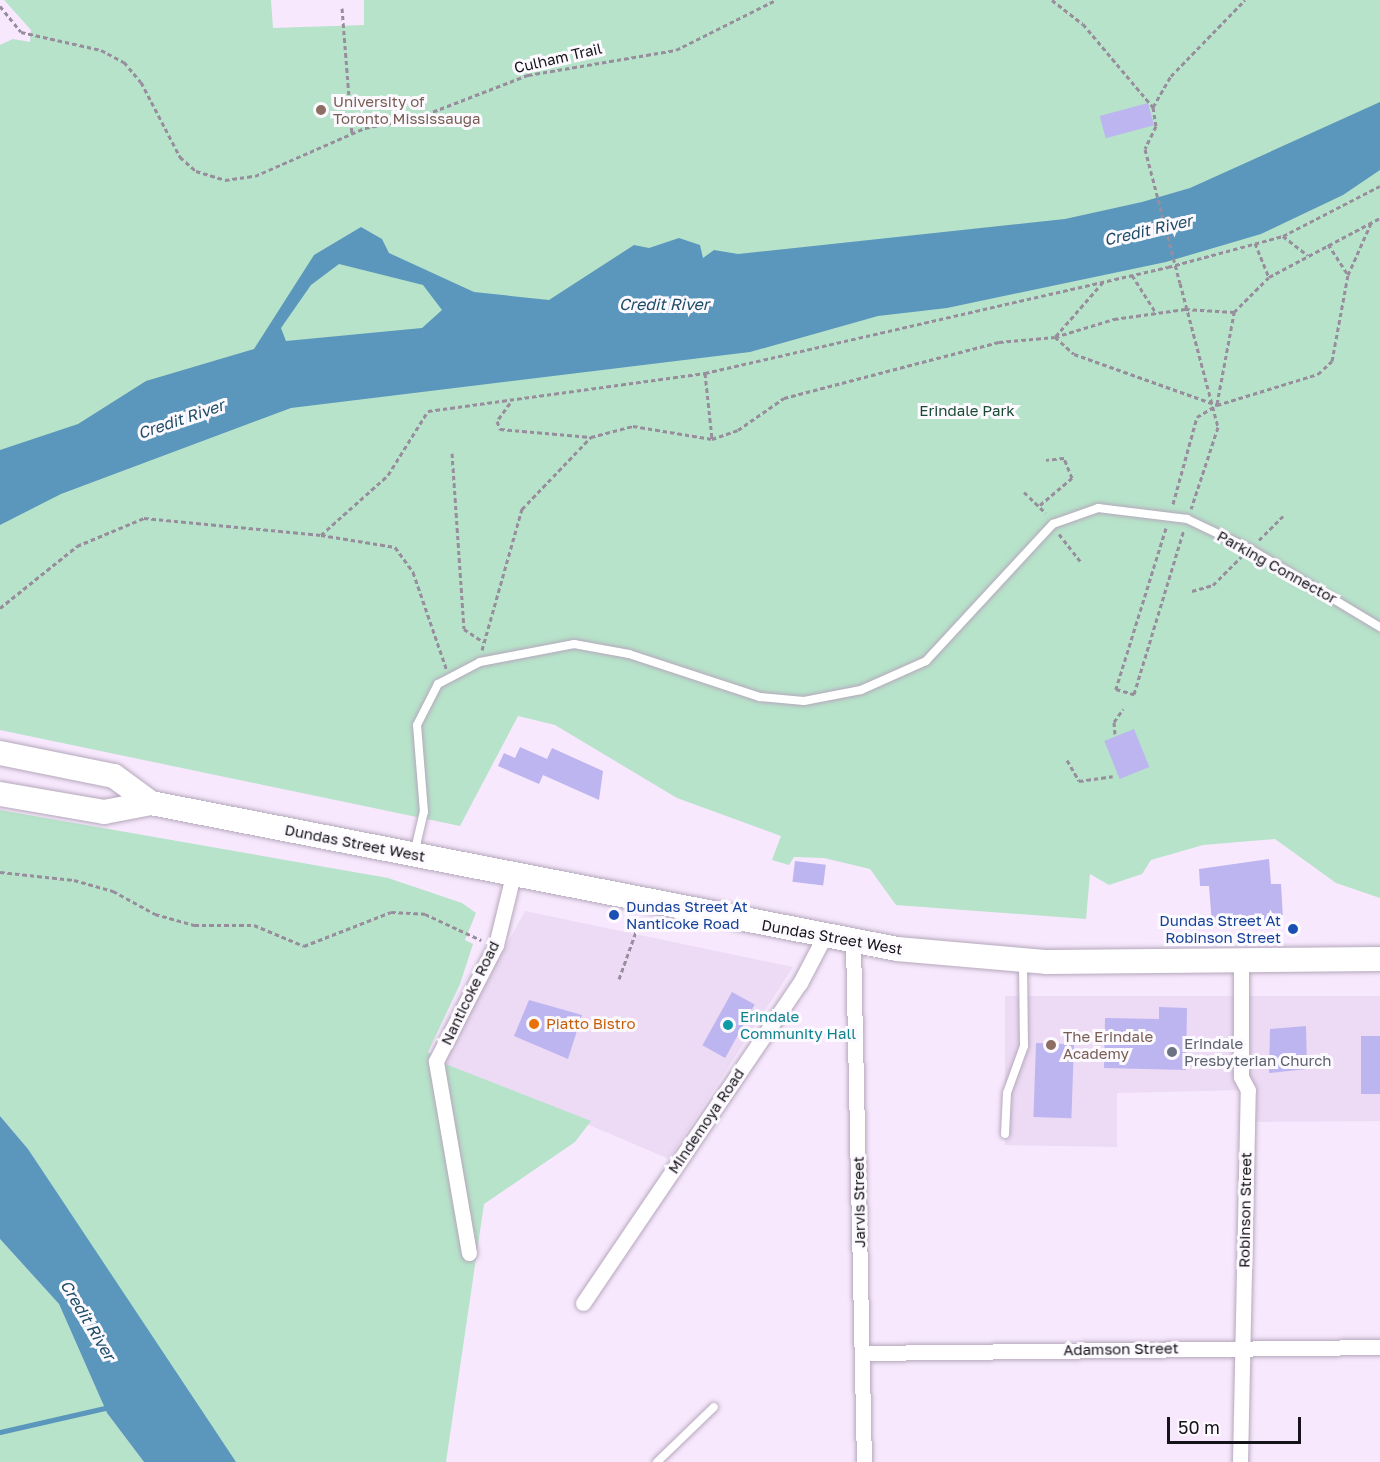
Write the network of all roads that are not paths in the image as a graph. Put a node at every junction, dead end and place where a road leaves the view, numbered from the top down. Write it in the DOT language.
graph roads {
  1 [pos="1380,627"];
  2 [pos="0,753"];
  3 [pos="0,794"];
  4 [pos="151,803"];
  5 [pos="414,855"];
  6 [pos="513,875"];
  7 [pos="824,937"];
  8 [pos="853,943"];
  9 [pos="1380,959"];
  10 [pos="1023,960"];
  11 [pos="1241,960"];
  12 [pos="1005,1134"];
  13 [pos="469,1253"];
  14 [pos="583,1303"];
  15 [pos="1241,1347"];
  16 [pos="1380,1347"];
  17 [pos="863,1353"];
  18 [pos="714,1407"];
  19 [pos="657,1462"];
  20 [pos="864,1462"];
  21 [pos="1240,1462"];
  1 -- 5 [label="lane, Parking Connector"];
  2 -- 4 [label="main road, Dundas Street West"];
  3 -- 4 [label="main road, Dundas Street West"];
  4 -- 5 [label="main road, Dundas Street West"];
  5 -- 6 [label="main road, Dundas Street West"];
  6 -- 7 [label="main road, Dundas Street West"];
  6 -- 13 [label="street, Nanticoke Road"];
  7 -- 8 [label="main road, Dundas Street West"];
  7 -- 14 [label="street, Mindemoya Road"];
  8 -- 10 [label="main road, Dundas Street West"];
  8 -- 17 [label="street, Jarvis Street"];
  9 -- 11 [label="main road, Dundas Street West"];
  10 -- 11 [label="main road, Dundas Street West"];
  10 -- 12 [label="lane"];
  11 -- 15 [label="street, Robinson Street"];
  15 -- 16 [label="street, Adamson Street"];
  15 -- 17 [label="street, Adamson Street"];
  15 -- 21 [label="street, Robinson Street"];
  17 -- 20 [label="street, Jarvis Street"];
  18 -- 19 [label="lane"];
}
